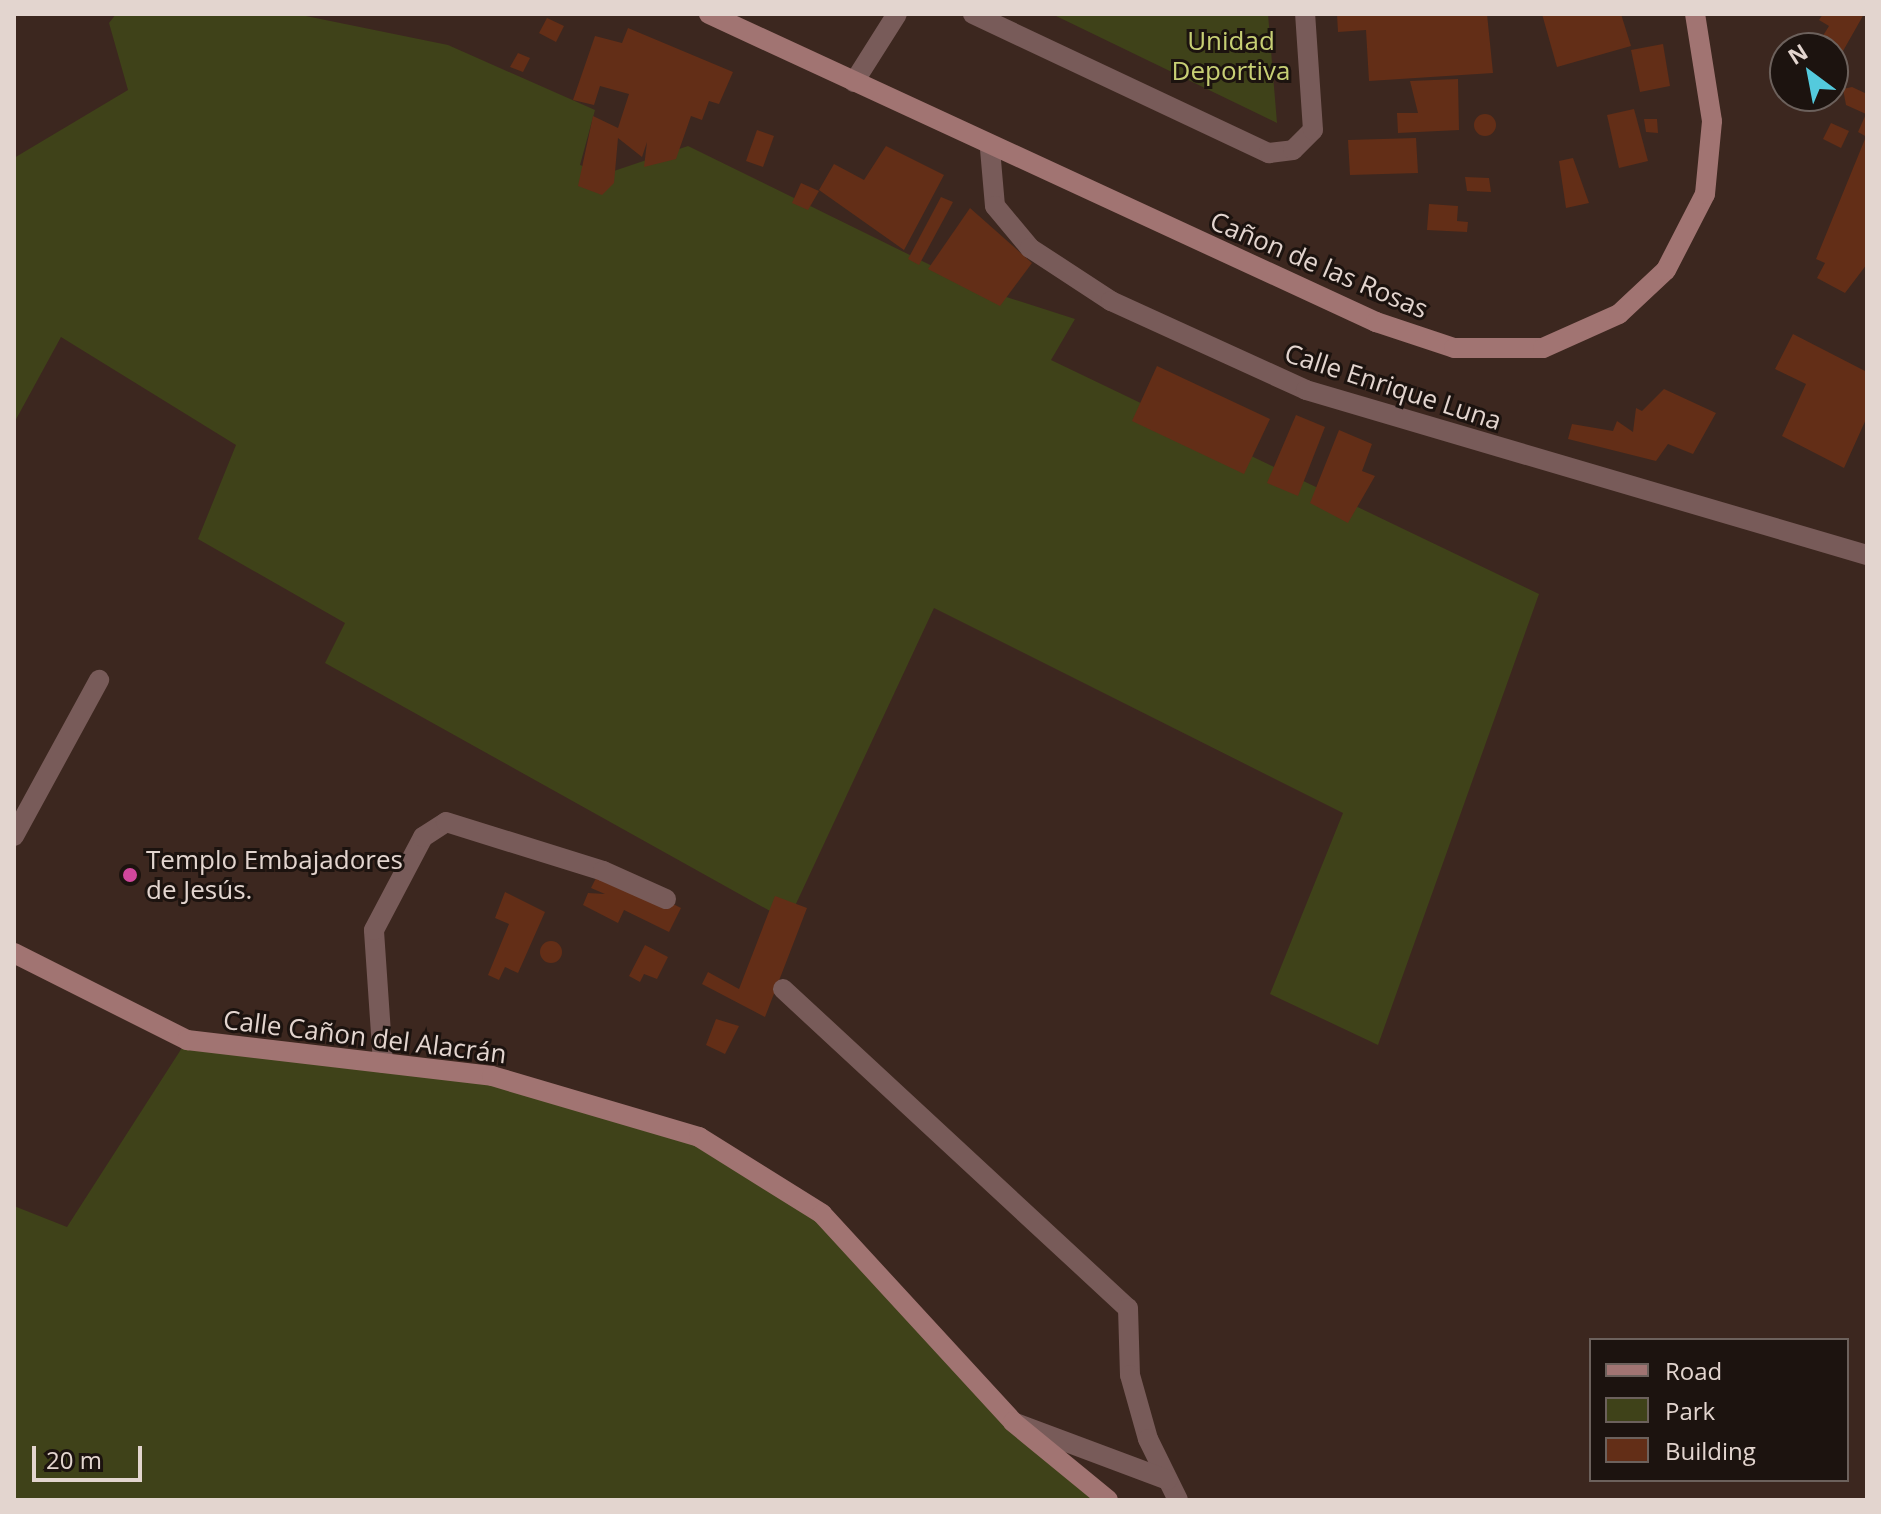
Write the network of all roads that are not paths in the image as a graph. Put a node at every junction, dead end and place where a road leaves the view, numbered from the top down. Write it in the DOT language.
graph roads {
  1 [pos="709,14"];
  2 [pos="897,14"];
  3 [pos="973,14"];
  4 [pos="1305,14"];
  5 [pos="1695,14"];
  6 [pos="854,82"];
  7 [pos="990,149"];
  8 [pos="1867,555"];
  9 [pos="99,680"];
  10 [pos="14,836"];
  11 [pos="666,899"];
  12 [pos="14,953"];
  13 [pos="783,989"];
  14 [pos="383,1063"];
  15 [pos="1013,1422"];
  16 [pos="1168,1480"];
  17 [pos="1108,1500"];
  18 [pos="1178,1500"];
  1 -- 6 [label="main road, Cañon de las Rosas"];
  2 -- 6 [label="street"];
  3 -- 4 [label="street"];
  5 -- 7 [label="main road, Cañon de las Rosas"];
  6 -- 7 [label="main road, Cañon de las Rosas"];
  7 -- 8 [label="street, Calle Enrique Luna"];
  9 -- 10 [label="street"];
  11 -- 14 [label="street"];
  12 -- 14 [label="main road, Calle Cañon del Alacrán"];
  13 -- 16 [label="street"];
  14 -- 15 [label="main road, Calle Cañon del Alacrán"];
  15 -- 16 [label="street"];
  15 -- 17 [label="main road, Calle Cañon del Alacrán"];
  16 -- 18 [label="street"];
}
